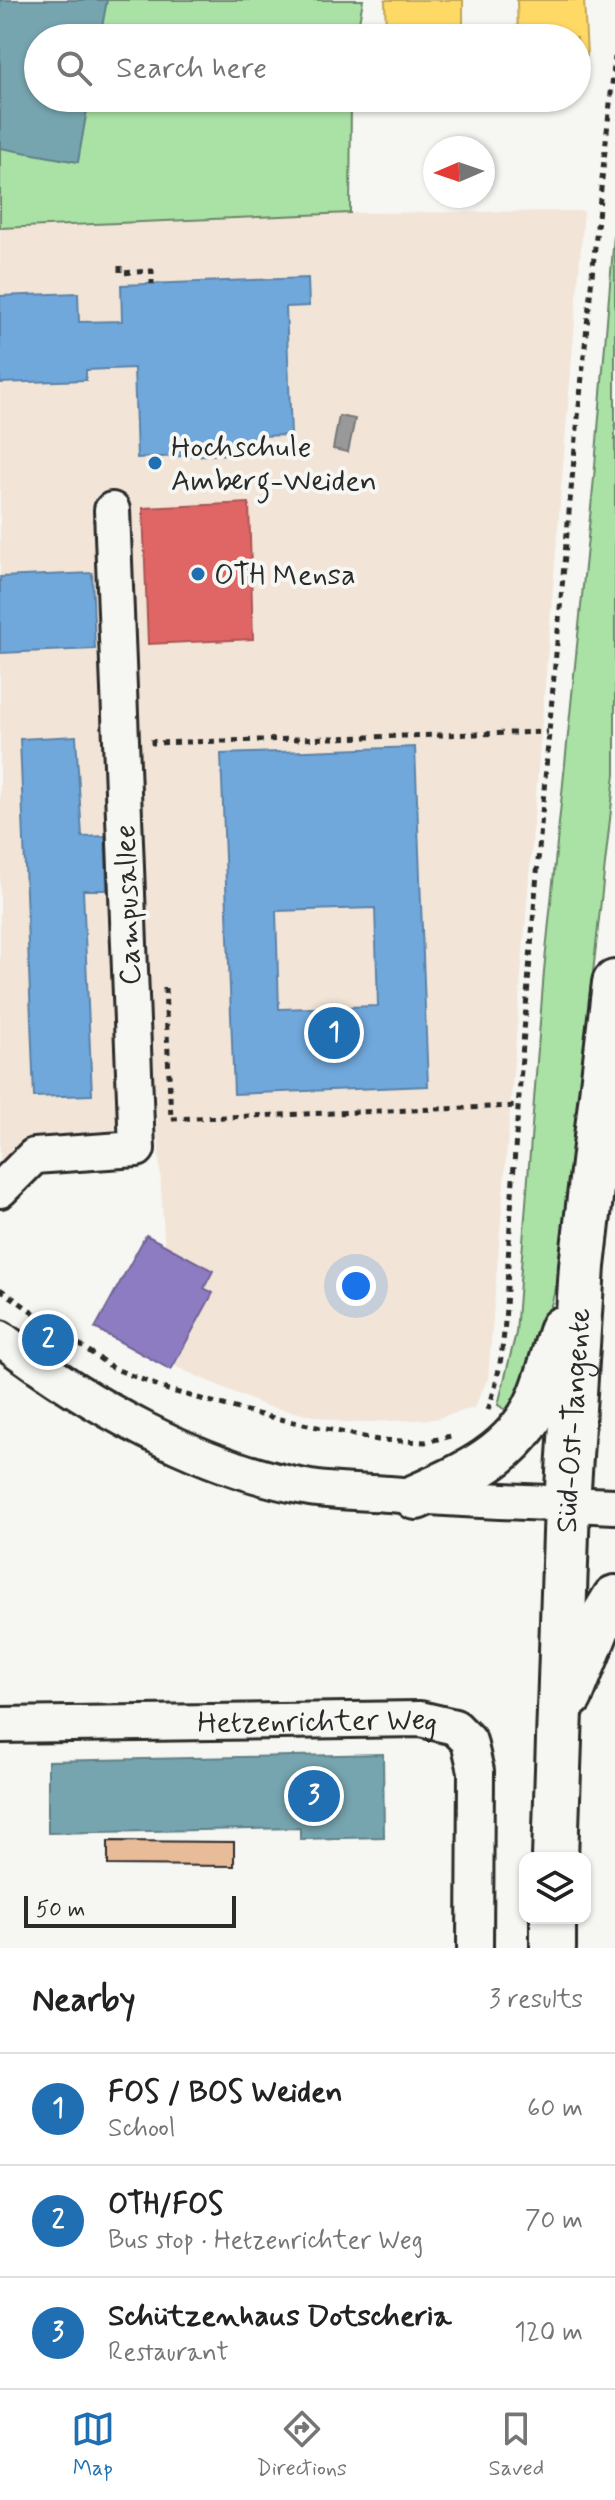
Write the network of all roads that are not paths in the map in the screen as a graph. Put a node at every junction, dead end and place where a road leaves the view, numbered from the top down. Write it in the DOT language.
graph roads {
  1 [pos="112,510"];
  2 [pos="615,983"];
  3 [pos="0,1190"];
  4 [pos="582,1266"];
  5 [pos="0,1338"];
  6 [pos="416,1497"];
  7 [pos="567,1504"];
  8 [pos="615,1506"];
  9 [pos="615,1598"];
  10 [pos="558,1724"];
  11 [pos="0,1725"];
  12 [pos="555,1852"];
  13 [pos="553,1924"];
  14 [pos="475,1948"];
  15 [pos="553,1948"];
  1 -- 3 [label="street, Campusallee"];
  2 -- 4 [label="main road, Süd-Ost-Tangente"];
  4 -- 6 [label="main road"];
  4 -- 7 [label="main road, Süd-Ost-Tangente"];
  5 -- 6 [label="street"];
  6 -- 7 [label="street"];
  7 -- 8 [label="street"];
  7 -- 10 [label="main road, Süd-Ost-Tangente"];
  9 -- 10 [label="main road"];
  10 -- 12 [label="main road, Süd-Ost-Tangente"];
  11 -- 14 [label="street, Hetzenrichter Weg"];
  13 -- 15 [label="main road"];
}
